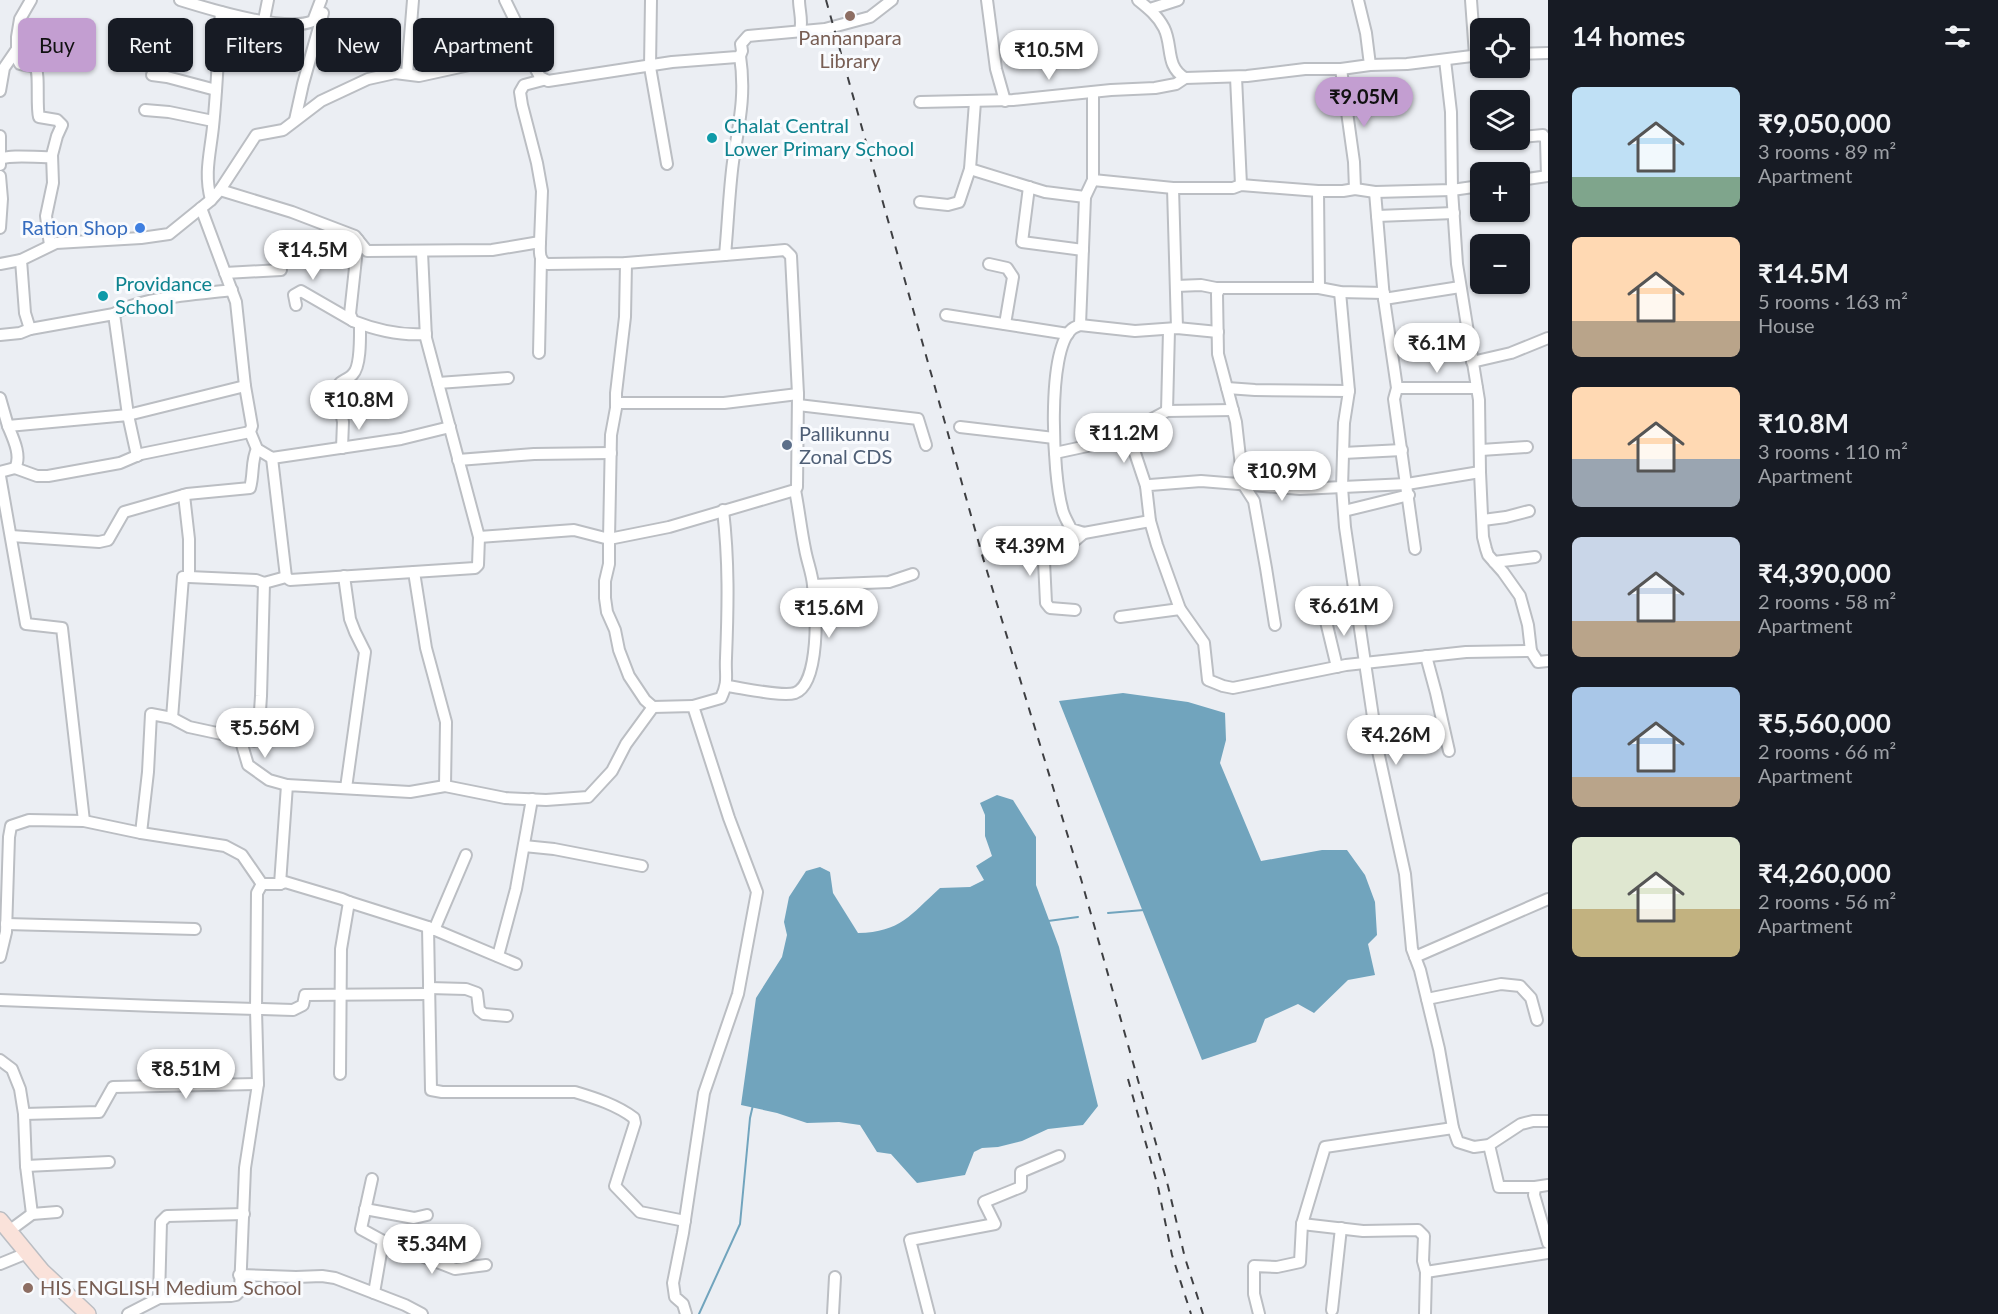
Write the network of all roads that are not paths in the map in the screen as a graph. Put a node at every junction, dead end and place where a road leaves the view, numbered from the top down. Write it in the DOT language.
graph roads {
  1 [pos="31,0"];
  2 [pos="180,0"];
  3 [pos="268,0"];
  4 [pos="321,0"];
  5 [pos="327,0"];
  6 [pos="413,0"];
  7 [pos="505,0"];
  8 [pos="651,0"];
  9 [pos="799,0"];
  10 [pos="892,0"];
  11 [pos="987,0"];
  12 [pos="1138,0"];
  13 [pos="1178,0"];
  14 [pos="1359,0"];
  15 [pos="1471,0"];
  16 [pos="1150,9"];
  17 [pos="221,12"];
  18 [pos="253,18"];
  19 [pos="264,18"];
  20 [pos="514,18"];
  21 [pos="1473,18"];
  22 [pos="304,24"];
  23 [pos="800,31"];
  24 [pos="1548,53"];
  25 [pos="1530,54"];
  26 [pos="15,55"];
  27 [pos="740,56"];
  28 [pos="1470,56"];
  29 [pos="1445,60"];
  30 [pos="1370,65"];
  31 [pos="650,66"];
  32 [pos="1341,69"];
  33 [pos="441,72"];
  34 [pos="538,72"];
  35 [pos="407,74"];
  36 [pos="152,75"];
  37 [pos="1236,77"];
  38 [pos="1185,78"];
  39 [pos="543,80"];
  40 [pos="216,90"];
  41 [pos="0,91"];
  42 [pos="1093,92"];
  43 [pos="1005,100"];
  44 [pos="920,102"];
  45 [pos="975,102"];
  46 [pos="145,110"];
  47 [pos="296,120"];
  48 [pos="213,121"];
  49 [pos="0,136"];
  50 [pos="1530,136"];
  51 [pos="52,158"];
  52 [pos="0,159"];
  53 [pos="666,164"];
  54 [pos="0,165"];
  55 [pos="970,169"];
  56 [pos="0,176"];
  57 [pos="1547,176"];
  58 [pos="1530,179"];
  59 [pos="1093,180"];
  60 [pos="1241,185"];
  61 [pos="1029,187"];
  62 [pos="1470,187"];
  63 [pos="1173,188"];
  64 [pos="1355,189"];
  65 [pos="220,190"];
  66 [pos="1452,190"];
  67 [pos="1318,191"];
  68 [pos="1375,192"];
  69 [pos="1085,197"];
  70 [pos="211,200"];
  71 [pos="920,202"];
  72 [pos="201,208"];
  73 [pos="1454,213"];
  74 [pos="1377,216"];
  75 [pos="0,228"];
  76 [pos="358,240"];
  77 [pos="540,242"];
  78 [pos="50,245"];
  79 [pos="1083,249"];
  80 [pos="422,252"];
  81 [pos="725,255"];
  82 [pos="541,259"];
  83 [pos="21,260"];
  84 [pos="626,263"];
  85 [pos="0,264"];
  86 [pos="989,264"];
  87 [pos="281,270"];
  88 [pos="225,273"];
  89 [pos="1176,286"];
  90 [pos="1460,287"];
  91 [pos="1216,288"];
  92 [pos="1319,288"];
  93 [pos="232,290"];
  94 [pos="1340,292"];
  95 [pos="1384,296"];
  96 [pos="296,304"];
  97 [pos="114,314"];
  98 [pos="946,315"];
  99 [pos="357,323"];
  100 [pos="1005,324"];
  101 [pos="1080,325"];
  102 [pos="30,329"];
  103 [pos="1173,329"];
  104 [pos="1218,332"];
  105 [pos="426,334"];
  106 [pos="1068,334"];
  107 [pos="0,336"];
  108 [pos="1548,338"];
  109 [pos="539,353"];
  110 [pos="1472,362"];
  111 [pos="508,378"];
  112 [pos="438,383"];
  113 [pos="245,386"];
  114 [pos="1227,388"];
  115 [pos="1397,388"];
  116 [pos="1477,388"];
  117 [pos="1349,391"];
  118 [pos="0,398"];
  119 [pos="798,400"];
  120 [pos="616,403"];
  121 [pos="1233,410"];
  122 [pos="1167,411"];
  123 [pos="129,415"];
  124 [pos="8,426"];
  125 [pos="450,427"];
  126 [pos="960,427"];
  127 [pos="250,432"];
  128 [pos="1128,432"];
  129 [pos="1054,438"];
  130 [pos="926,445"];
  131 [pos="342,447"];
  132 [pos="1527,447"];
  133 [pos="257,449"];
  134 [pos="1402,450"];
  135 [pos="1480,450"];
  136 [pos="611,453"];
  137 [pos="1055,453"];
  138 [pos="1343,453"];
  139 [pos="137,456"];
  140 [pos="272,458"];
  141 [pos="458,460"];
  142 [pos="15,468"];
  143 [pos="1480,472"];
  144 [pos="0,474"];
  145 [pos="1243,484"];
  146 [pos="1146,486"];
  147 [pos="1342,487"];
  148 [pos="1408,489"];
  149 [pos="795,490"];
  150 [pos="184,495"];
  151 [pos="723,510"];
  152 [pos="1344,511"];
  153 [pos="1528,511"];
  154 [pos="1483,520"];
  155 [pos="1150,521"];
  156 [pos="1084,533"];
  157 [pos="11,536"];
  158 [pos="479,537"];
  159 [pos="609,539"];
  160 [pos="1415,549"];
  161 [pos="1535,557"];
  162 [pos="1494,562"];
  163 [pos="414,572"];
  164 [pos="913,574"];
  165 [pos="344,576"];
  166 [pos="189,577"];
  167 [pos="286,577"];
  168 [pos="264,583"];
  169 [pos="813,585"];
  170 [pos="1180,609"];
  171 [pos="1075,610"];
  172 [pos="1324,613"];
  173 [pos="1120,617"];
  174 [pos="1275,625"];
  175 [pos="1531,651"];
  176 [pos="1426,656"];
  177 [pos="1548,661"];
  178 [pos="1366,662"];
  179 [pos="1337,667"];
  180 [pos="727,686"];
  181 [pos="653,706"];
  182 [pos="693,706"];
  183 [pos="172,718"];
  184 [pos="240,738"];
  185 [pos="1449,751"];
  186 [pos="287,785"];
  187 [pos="446,786"];
  188 [pos="346,789"];
  189 [pos="532,799"];
  190 [pos="84,821"];
  191 [pos="141,832"];
  192 [pos="524,846"];
  193 [pos="466,855"];
  194 [pos="642,866"];
  195 [pos="262,884"];
  196 [pos="280,884"];
  197 [pos="1548,899"];
  198 [pos="349,902"];
  199 [pos="431,928"];
  200 [pos="4,929"];
  201 [pos="195,929"];
  202 [pos="498,956"];
  203 [pos="0,957"];
  204 [pos="1415,957"];
  205 [pos="516,964"];
  206 [pos="429,991"];
  207 [pos="341,993"];
  208 [pos="1427,999"];
  209 [pos="0,1000"];
  210 [pos="256,1010"];
  211 [pos="507,1016"];
  212 [pos="1537,1020"];
  213 [pos="0,1060"];
  214 [pos="340,1074"];
  215 [pos="258,1084"];
  216 [pos="24,1114"];
  217 [pos="1548,1121"];
  218 [pos="1453,1128"];
  219 [pos="1489,1145"];
  220 [pos="1059,1156"];
  221 [pos="110,1162"];
  222 [pos="26,1166"];
  223 [pos="372,1179"];
  224 [pos="1548,1185"];
  225 [pos="1535,1187"];
  226 [pos="365,1209"];
  227 [pos="57,1212"];
  228 [pos="32,1214"];
  229 [pos="244,1214"];
  230 [pos="427,1215"];
  231 [pos="685,1221"];
  232 [pos="1302,1224"];
  233 [pos="4,1225"];
  234 [pos="1341,1228"];
  235 [pos="383,1241"];
  236 [pos="1548,1243"];
  237 [pos="27,1253"];
  238 [pos="1548,1253"];
  239 [pos="0,1264"];
  240 [pos="486,1265"];
  241 [pos="1426,1272"];
  242 [pos="239,1275"];
  243 [pos="835,1277"];
  244 [pos="374,1293"];
  245 [pos="159,1298"];
  246 [pos="1332,1310"];
  247 [pos="88,1314"];
  248 [pos="128,1314"];
  249 [pos="422,1314"];
  250 [pos="686,1314"];
  251 [pos="833,1314"];
  252 [pos="929,1314"];
  253 [pos="1259,1314"];
  254 [pos="1425,1314"];
  1 -- 26 [label="street"];
  2 -- 17 [label="street"];
  3 -- 19 [label="street"];
  4 -- 22 [label="street"];
  5 -- 47 [label="street"];
  6 -- 35 [label="street"];
  7 -- 20 [label="street"];
  8 -- 31 [label="street"];
  9 -- 23 [label="street"];
  10 -- 23 [label="street"];
  11 -- 43 [label="street"];
  12 -- 16 [label="street"];
  13 -- 16 [label="street"];
  14 -- 30 [label="street"];
  15 -- 21 [label="street"];
  16 -- 38 [label="street"];
  17 -- 18 [label="street"];
  17 -- 40 [label="street"];
  23 -- 27 [label="street"];
  24 -- 25 [label="street"];
  26 -- 41 [label="street"];
  26 -- 51 [label="street"];
  27 -- 31 [label="street"];
  27 -- 81 [label="street"];
  28 -- 29 [label="street"];
  29 -- 30 [label="street"];
  29 -- 66 [label="street"];
  30 -- 32 [label="street"];
  31 -- 39 [label="street"];
  31 -- 53 [label="street"];
  32 -- 37 [label="street"];
  32 -- 64 [label="street"];
  33 -- 35 [label="street"];
  34 -- 39 [label="street"];
  35 -- 47 [label="street"];
  36 -- 40 [label="street"];
  37 -- 38 [label="street"];
  37 -- 60 [label="street"];
  38 -- 42 [label="street"];
  39 -- 77 [label="street"];
  40 -- 48 [label="street"];
  42 -- 43 [label="street"];
  42 -- 59 [label="street"];
  43 -- 45 [label="street"];
  44 -- 45 [label="street"];
  45 -- 55 [label="street"];
  46 -- 48 [label="street"];
  47 -- 65 [label="street"];
  48 -- 70 [label="street"];
  49 -- 52 [label="street"];
  50 -- 57 [label="street"];
  51 -- 52 [label="street"];
  51 -- 78 [label="street"];
  52 -- 54 [label="street"];
  55 -- 61 [label="street"];
  55 -- 71 [label="street"];
  56 -- 75 [label="street"];
  57 -- 58 [label="street"];
  59 -- 63 [label="street"];
  59 -- 69 [label="street"];
  60 -- 63 [label="street"];
  60 -- 67 [label="street"];
  61 -- 69 [label="street"];
  61 -- 79 [label="street"];
  62 -- 66 [label="street"];
  63 -- 89 [label="street"];
  64 -- 67 [label="street"];
  64 -- 68 [label="street"];
  65 -- 70 [label="street"];
  65 -- 76 [label="street"];
  66 -- 68 [label="street"];
  66 -- 73 [label="street"];
  67 -- 92 [label="street"];
  68 -- 74 [label="street"];
  69 -- 79 [label="street"];
  70 -- 72 [label="street"];
  72 -- 78 [label="street"];
  72 -- 88 [label="street"];
  73 -- 74 [label="street"];
  73 -- 90 [label="street"];
  74 -- 95 [label="street"];
  76 -- 80 [label="street"];
  76 -- 99 [label="street"];
  77 -- 80 [label="street"];
  77 -- 82 [label="street"];
  78 -- 83 [label="street"];
  79 -- 101 [label="street"];
  80 -- 105 [label="street"];
  81 -- 84 [label="street"];
  81 -- 119 [label="street"];
  82 -- 84 [label="street"];
  82 -- 109 [label="street"];
  83 -- 85 [label="street"];
  83 -- 102 [label="street"];
  84 -- 120 [label="street"];
  86 -- 100 [label="street"];
  87 -- 88 [label="street"];
  88 -- 93 [label="street"];
  89 -- 91 [label="street"];
  89 -- 103 [label="street"];
  90 -- 95 [label="street"];
  90 -- 110 [label="street"];
  91 -- 92 [label="street"];
  91 -- 104 [label="street"];
  92 -- 94 [label="street"];
  93 -- 97 [label="street"];
  93 -- 113 [label="street"];
  94 -- 95 [label="street"];
  94 -- 117 [label="street"];
  95 -- 115 [label="street"];
  96 -- 99 [label="street"];
  97 -- 102 [label="street"];
  97 -- 123 [label="street"];
  98 -- 100 [label="street"];
  99 -- 105 [label="street"];
  99 -- 131 [label="street"];
  100 -- 106 [label="street"];
  101 -- 103 [label="street"];
  101 -- 106 [label="street"];
  102 -- 107 [label="street"];
  103 -- 104 [label="street"];
  103 -- 122 [label="street"];
  104 -- 114 [label="street"];
  105 -- 112 [label="street"];
  106 -- 129 [label="street"];
  108 -- 110 [label="street"];
  110 -- 116 [label="street"];
  111 -- 112 [label="street"];
  112 -- 125 [label="street"];
  113 -- 123 [label="street"];
  113 -- 127 [label="street"];
  114 -- 117 [label="street"];
  114 -- 121 [label="street"];
  115 -- 116 [label="street"];
  115 -- 134 [label="street"];
  116 -- 135 [label="street"];
  117 -- 138 [label="street"];
  118 -- 124 [label="street"];
  119 -- 120 [label="street"];
  119 -- 130 [label="street"];
  119 -- 149 [label="street"];
  120 -- 136 [label="street"];
  121 -- 122 [label="street"];
  121 -- 145 [label="street"];
  122 -- 128 [label="street"];
  123 -- 124 [label="street"];
  123 -- 139 [label="street"];
  124 -- 142 [label="street"];
  125 -- 131 [label="street"];
  125 -- 141 [label="street"];
  126 -- 129 [label="street"];
  127 -- 133 [label="street"];
  127 -- 139 [label="street"];
  128 -- 137 [label="street"];
  128 -- 146 [label="street"];
  129 -- 137 [label="street"];
  131 -- 140 [label="street"];
  132 -- 135 [label="street"];
  133 -- 140 [label="street"];
  133 -- 150 [label="street"];
  134 -- 138 [label="street"];
  134 -- 148 [label="street"];
  135 -- 143 [label="street"];
  136 -- 141 [label="street"];
  136 -- 159 [label="street"];
  137 -- 156 [label="street"];
  138 -- 147 [label="street"];
  139 -- 142 [label="street"];
  140 -- 167 [label="street"];
  141 -- 158 [label="street"];
  142 -- 144 [label="street"];
  143 -- 148 [label="street"];
  143 -- 154 [label="street"];
  144 -- 157 [label="street"];
  145 -- 146 [label="street"];
  145 -- 147 [label="street"];
  145 -- 174 [label="street"];
  146 -- 155 [label="street"];
  147 -- 148 [label="street"];
  147 -- 152 [label="street"];
  148 -- 152 [label="street"];
  148 -- 160 [label="street"];
  149 -- 151 [label="street"];
  149 -- 169 [label="street"];
  150 -- 157 [label="street"];
  150 -- 166 [label="street"];
  151 -- 159 [label="street"];
  151 -- 180 [label="street"];
  152 -- 178 [label="street"];
  153 -- 154 [label="street"];
  154 -- 162 [label="street"];
  155 -- 156 [label="street"];
  155 -- 170 [label="street"];
  156 -- 171 [label="street"];
  157 -- 190 [label="street"];
  158 -- 159 [label="street"];
  158 -- 163 [label="street"];
  159 -- 181 [label="street"];
  161 -- 162 [label="street"];
  162 -- 175 [label="street"];
  163 -- 165 [label="street"];
  163 -- 187 [label="street"];
  164 -- 169 [label="street"];
  165 -- 167 [label="street"];
  165 -- 188 [label="street"];
  166 -- 168 [label="street"];
  166 -- 183 [label="street"];
  167 -- 168 [label="street"];
  168 -- 184 [label="street"];
  169 -- 180 [label="street"];
  170 -- 173 [label="street"];
  170 -- 179 [label="street"];
  172 -- 179 [label="street"];
  175 -- 176 [label="street"];
  175 -- 177 [label="street"];
  176 -- 178 [label="street"];
  176 -- 185 [label="street"];
  178 -- 179 [label="street"];
  178 -- 204 [label="street"];
  180 -- 182 [label="street"];
  181 -- 182 [label="street"];
  181 -- 189 [label="street"];
  182 -- 231 [label="street"];
  183 -- 184 [label="street"];
  183 -- 191 [label="street"];
  184 -- 186 [label="street"];
  186 -- 188 [label="street"];
  186 -- 196 [label="street"];
  187 -- 188 [label="street"];
  187 -- 189 [label="street"];
  189 -- 192 [label="street"];
  190 -- 191 [label="street"];
  190 -- 200 [label="street"];
  191 -- 195 [label="street"];
  192 -- 194 [label="street"];
  192 -- 202 [label="street"];
  193 -- 199 [label="street"];
  195 -- 196 [label="street"];
  195 -- 210 [label="street"];
  196 -- 198 [label="street"];
  197 -- 204 [label="street"];
  198 -- 199 [label="street"];
  198 -- 207 [label="street"];
  199 -- 202 [label="street"];
  199 -- 206 [label="street"];
  200 -- 201 [label="street"];
  200 -- 203 [label="street"];
  202 -- 205 [label="street"];
  204 -- 208 [label="street"];
  206 -- 207 [label="street"];
  206 -- 211 [label="street"];
  206 -- 231 [label="street"];
  207 -- 210 [label="street"];
  207 -- 214 [label="street"];
  208 -- 212 [label="street"];
  208 -- 218 [label="street"];
  209 -- 210 [label="street"];
  210 -- 215 [label="street"];
  213 -- 216 [label="street"];
  215 -- 216 [label="street"];
  215 -- 229 [label="street"];
  216 -- 222 [label="street"];
  217 -- 219 [label="street"];
  218 -- 219 [label="street"];
  218 -- 232 [label="street"];
  219 -- 225 [label="street"];
  220 -- 252 [label="street"];
  221 -- 222 [label="street"];
  222 -- 228 [label="street"];
  223 -- 226 [label="street"];
  224 -- 225 [label="street"];
  225 -- 236 [label="street"];
  226 -- 230 [label="street"];
  226 -- 235 [label="street"];
  227 -- 228 [label="street"];
  228 -- 233 [label="street"];
  229 -- 242 [label="street"];
  229 -- 245 [label="street"];
  231 -- 250 [label="street"];
  232 -- 234 [label="street"];
  232 -- 253 [label="street"];
  233 -- 237 [label="main road"];
  234 -- 241 [label="street"];
  234 -- 246 [label="street"];
  235 -- 240 [label="street"];
  235 -- 244 [label="street"];
  237 -- 239 [label="street"];
  237 -- 247 [label="main road"];
  238 -- 241 [label="street"];
  241 -- 254 [label="street"];
  242 -- 244 [label="street"];
  242 -- 245 [label="street"];
  243 -- 251 [label="street"];
  244 -- 249 [label="street"];
  245 -- 248 [label="street"];
}
